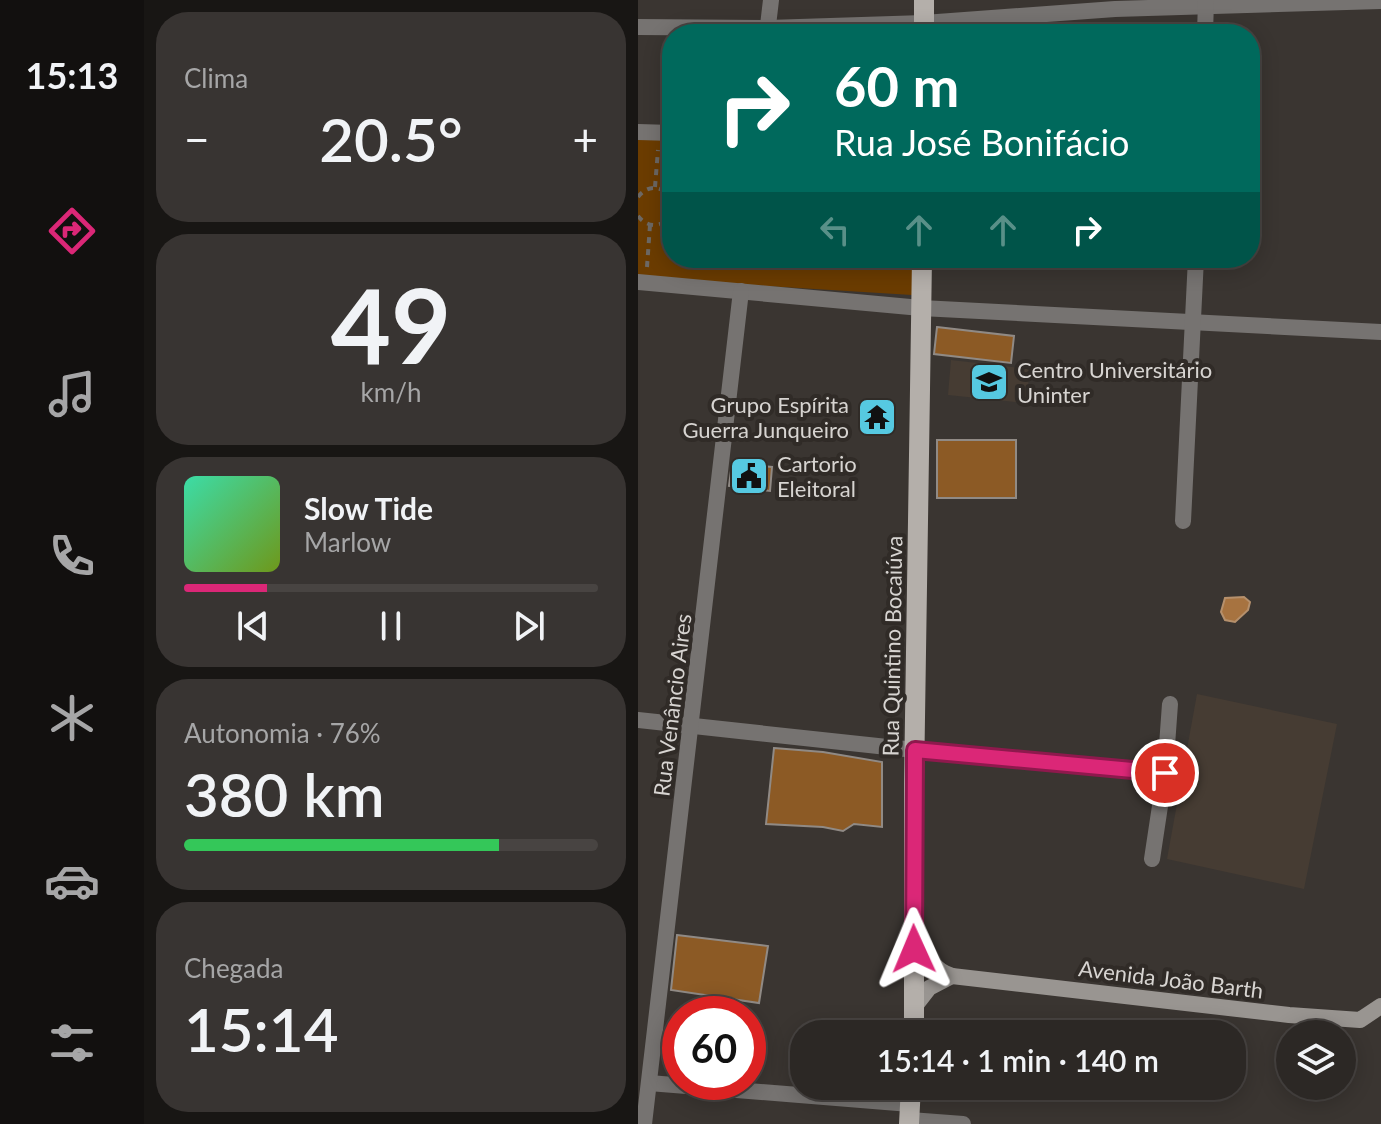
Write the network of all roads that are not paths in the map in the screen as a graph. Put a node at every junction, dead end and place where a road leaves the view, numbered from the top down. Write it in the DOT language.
graph roads {
  1 [pos="771,0"];
  2 [pos="924,0"];
  3 [pos="1381,1"];
  4 [pos="1206,4"];
  5 [pos="1120,5"];
  6 [pos="769,24"];
  7 [pos="924,24"];
  8 [pos="958,24"];
  9 [pos="1205,24"];
  10 [pos="638,27"];
  11 [pos="662,28"];
  12 [pos="638,132"];
  13 [pos="662,133"];
  14 [pos="922,268"];
  15 [pos="1196,268"];
  16 [pos="642,283"];
  17 [pos="741,291"];
  18 [pos="921,308"];
  19 [pos="1194,322"];
  20 [pos="1381,332"];
  21 [pos="1183,521"];
  22 [pos="1170,704"];
  23 [pos="638,720"];
  24 [pos="692,725"];
  25 [pos="915,750"];
  26 [pos="1165,773"];
  27 [pos="1152,859"];
  28 [pos="914,921"];
  29 [pos="952,976"];
  30 [pos="915,1006"];
  31 [pos="1381,1006"];
  32 [pos="914,1020"];
  33 [pos="649,1083"];
  34 [pos="638,1102"];
  35 [pos="910,1109"];
  36 [pos="644,1124"];
  37 [pos="963,1124"];
  1 -- 6 [label="street"];
  2 -- 7 [label="main road"];
  3 -- 4 [label="street"];
  4 -- 5 [label="street"];
  4 -- 9 [label="street"];
  5 -- 8 [label="street"];
  10 -- 11 [label="street"];
  12 -- 13 [label="street"];
  14 -- 18 [label="main road, Rua Quintino Bocaiúva"];
  15 -- 19 [label="street"];
  16 -- 17 [label="street"];
  17 -- 18 [label="street"];
  17 -- 24 [label="street, Rua Venâncio Aires"];
  18 -- 19 [label="street"];
  18 -- 25 [label="main road, Rua Quintino Bocaiúva"];
  19 -- 20 [label="street"];
  19 -- 21 [label="street"];
  22 -- 26 [label="street"];
  23 -- 24 [label="street"];
  24 -- 25 [label="street"];
  24 -- 33 [label="street, Rua Venâncio Aires"];
  25 -- 26 [label="street"];
  25 -- 28 [label="main road, Rua Quintino Bocaiúva"];
  26 -- 27 [label="street"];
  28 -- 29 [label="main road"];
  28 -- 30 [label="main road, Rua Quintino Bocaiúva"];
  29 -- 30 [label="main road"];
  29 -- 31 [label="main road, Avenida João Barth"];
  30 -- 32 [label="main road, Rua Quintino Bocaiúva"];
  33 -- 35 [label="street"];
  33 -- 36 [label="street, Rua Venâncio Aires"];
  34 -- 36 [label="street"];
  35 -- 37 [label="street"];
}
